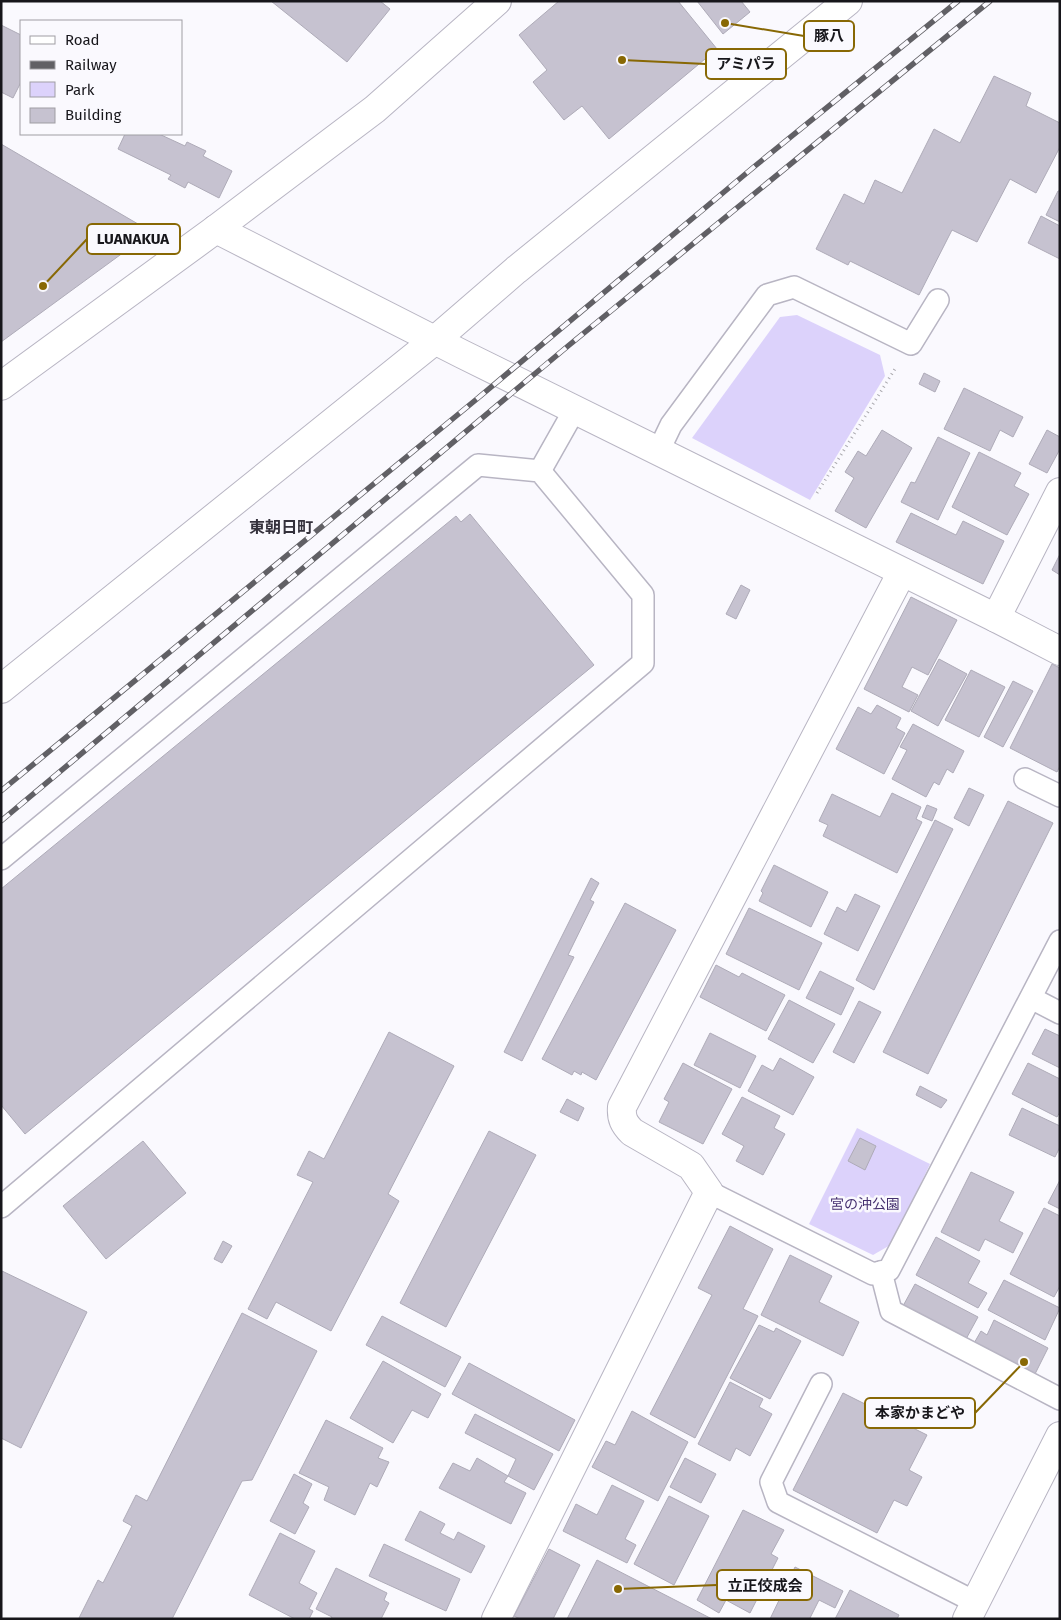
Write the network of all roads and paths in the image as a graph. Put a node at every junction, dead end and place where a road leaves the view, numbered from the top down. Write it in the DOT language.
graph roads {
  1 [pos="497,1"];
  2 [pos="848,1"];
  3 [pos="216,229"];
  4 [pos="938,300"];
  5 [pos="435,340"];
  6 [pos="911,344"];
  7 [pos="1,386"];
  8 [pos="575,409"];
  9 [pos="658,450"];
  10 [pos="540,472"];
  11 [pos="1060,492"];
  12 [pos="799,521"];
  13 [pos="902,572"];
  14 [pos="996,618"];
  15 [pos="1060,651"];
  16 [pos="1,689"];
  17 [pos="1025,779"];
  18 [pos="1060,796"];
  19 [pos="1,859"];
  20 [pos="1060,941"];
  21 [pos="1031,998"];
  22 [pos="1060,1013"];
  23 [pos="709,1192"];
  24 [pos="1,1207"];
  25 [pos="881,1272"];
  26 [pos="821,1384"];
  27 [pos="1060,1399"];
  28 [pos="1060,1436"];
  29 [pos="971,1610"];
  30 [pos="496,1619"];
  1 -- 3 [label="street"];
  2 -- 5 [label="street"];
  3 -- 5 [label="street"];
  3 -- 7 [label="street"];
  4 -- 6 [label="lane"];
  5 -- 8 [label="street"];
  5 -- 16 [label="street"];
  6 -- 9 [label="lane"];
  6 -- 12 [label="path"];
  8 -- 9 [label="street"];
  8 -- 10 [label="lane"];
  9 -- 12 [label="street"];
  10 -- 19 [label="lane"];
  10 -- 24 [label="lane"];
  11 -- 14 [label="street"];
  12 -- 13 [label="street"];
  13 -- 14 [label="street"];
  13 -- 23 [label="street"];
  14 -- 15 [label="street"];
  17 -- 18 [label="lane"];
  20 -- 21 [label="lane"];
  21 -- 22 [label="lane"];
  21 -- 25 [label="lane"];
  23 -- 25 [label="lane"];
  23 -- 30 [label="street"];
  25 -- 27 [label="lane"];
  26 -- 29 [label="lane"];
  28 -- 29 [label="street"];
}
